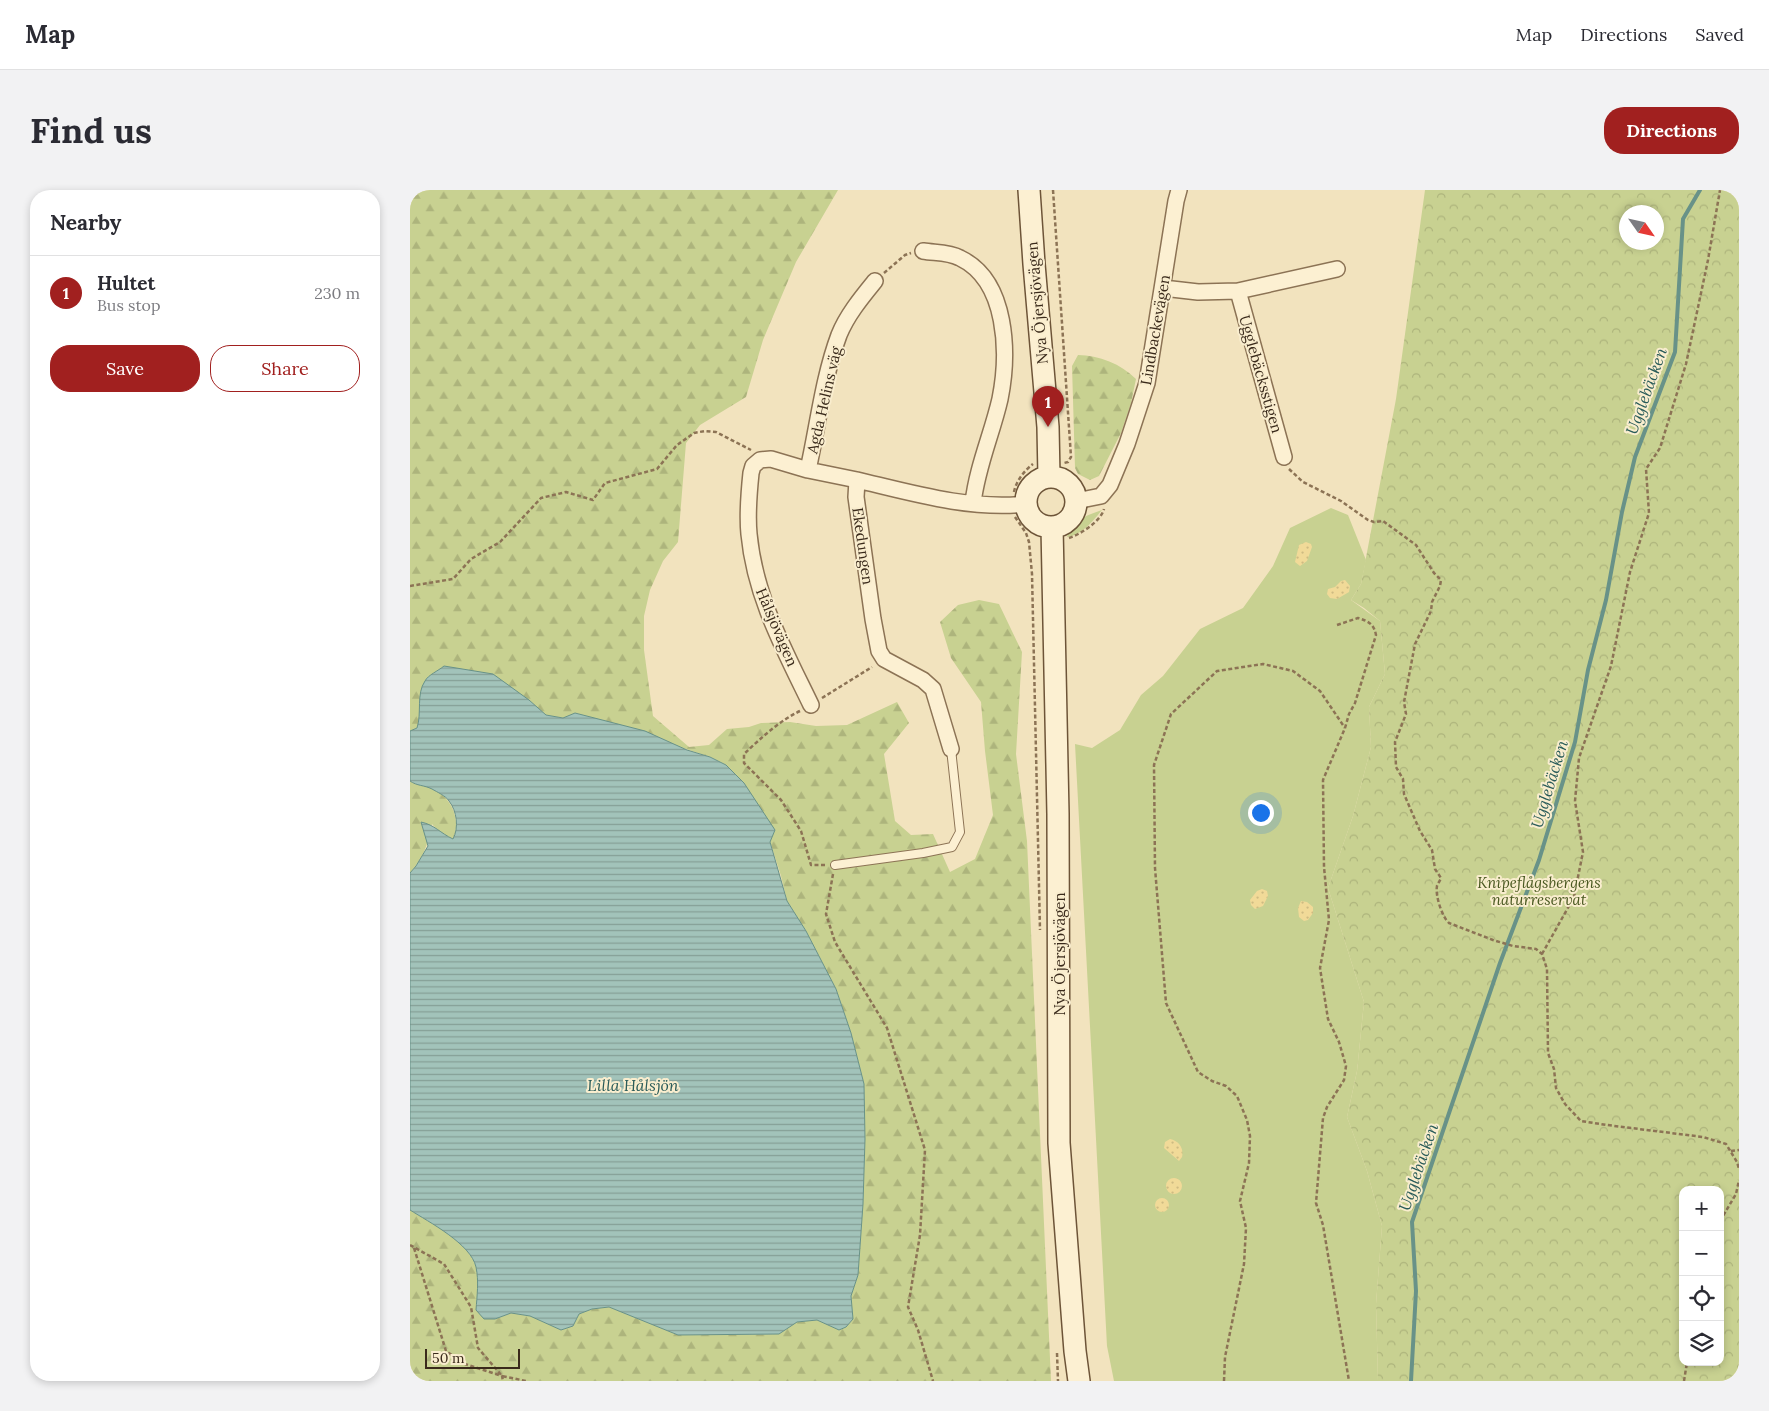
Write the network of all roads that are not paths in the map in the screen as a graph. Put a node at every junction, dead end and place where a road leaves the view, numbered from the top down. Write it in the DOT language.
graph roads {
  1 [pos="1029,190"];
  2 [pos="1179,190"];
  3 [pos="923,251"];
  4 [pos="1337,269"];
  5 [pos="876,281"];
  6 [pos="1163,288"];
  7 [pos="1238,291"];
  8 [pos="1284,458"];
  9 [pos="808,470"];
  10 [pos="1049,477"];
  11 [pos="858,480"];
  12 [pos="1076,501"];
  13 [pos="972,503"];
  14 [pos="1026,504"];
  15 [pos="1059,533"];
  16 [pos="811,705"];
  17 [pos="951,749"];
  18 [pos="835,865"];
  19 [pos="1079,1381"];
  1 -- 10 [label="street, Nya Öjersjövägen"];
  2 -- 6 [label="street, Lindbackevägen"];
  3 -- 13 [label="street"];
  4 -- 7 [label="street"];
  5 -- 9 [label="street, Agda Helins väg"];
  6 -- 7 [label="street"];
  6 -- 12 [label="street, Lindbackevägen"];
  7 -- 8 [label="street, Ugglebäcksstigen"];
  9 -- 11 [label="street"];
  9 -- 16 [label="street, Hålsjövägen"];
  10 -- 12 [label="street"];
  10 -- 14 [label="street"];
  11 -- 13 [label="street"];
  11 -- 17 [label="street, Ekedungen"];
  12 -- 15 [label="street"];
  13 -- 14 [label="street"];
  14 -- 15 [label="street"];
  15 -- 19 [label="street, Nya Öjersjövägen"];
  17 -- 18 [label="lane"];
}
